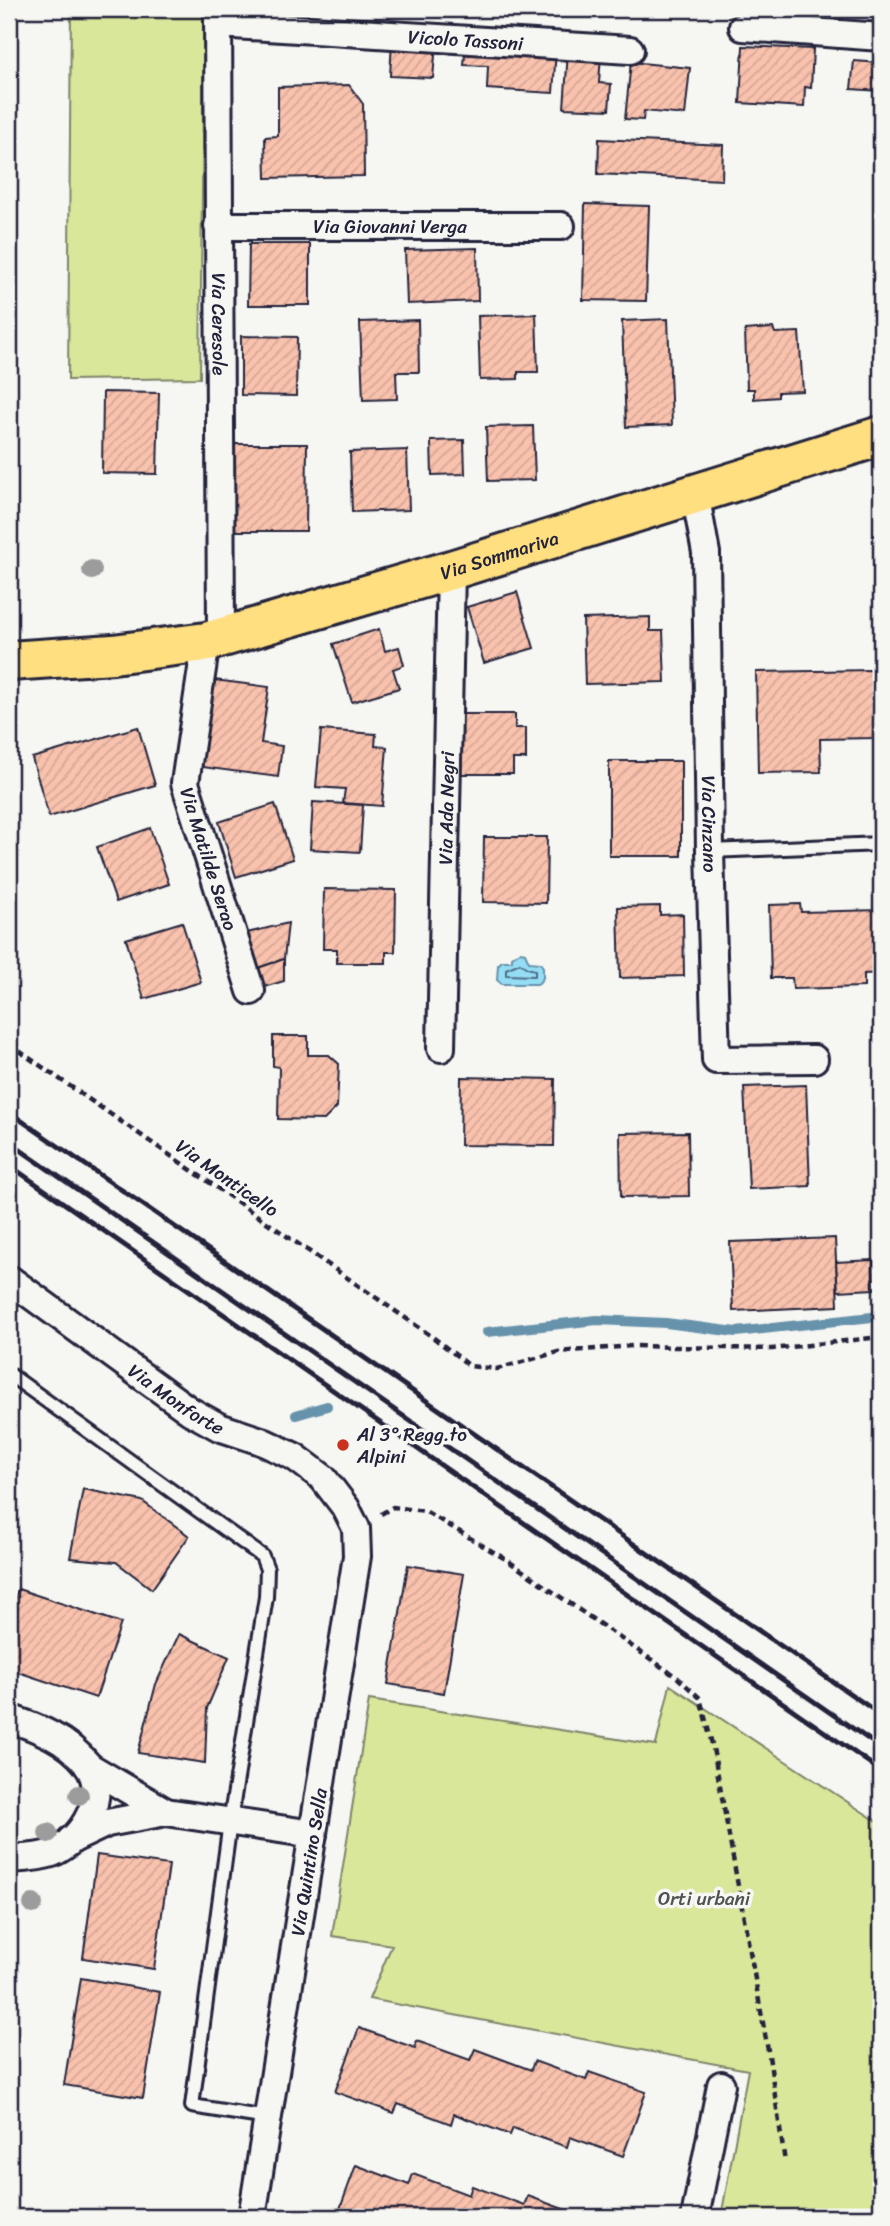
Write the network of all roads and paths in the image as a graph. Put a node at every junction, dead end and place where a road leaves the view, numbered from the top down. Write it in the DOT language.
graph roads {
  1 [pos="218,16"];
  2 [pos="743,27"];
  3 [pos="881,37"];
  4 [pos="630,50"];
  5 [pos="218,226"];
  6 [pos="561,226"];
  7 [pos="881,436"];
  8 [pos="695,493"];
  9 [pos="451,570"];
  10 [pos="213,640"];
  11 [pos="113,654"];
  12 [pos="9,661"];
  13 [pos="9,688"];
  14 [pos="881,844"];
  15 [pos="710,851"];
  16 [pos="251,990"];
  17 [pos="9,1044"];
  18 [pos="442,1048"];
  19 [pos="814,1059"];
  20 [pos="9,1279"];
  21 [pos="881,1337"];
  22 [pos="9,1374"];
  23 [pos="351,1518"];
  24 [pos="9,1718"];
  25 [pos="88,1766"];
  26 [pos="166,1812"];
  27 [pos="230,1822"];
  28 [pos="313,1834"];
  29 [pos="71,1839"];
  30 [pos="9,1859"];
  31 [pos="721,2085"];
  32 [pos="267,2118"];
  33 [pos="785,2162"];
  34 [pos="252,2217"];
  35 [pos="695,2217"];
  1 -- 4 [label="street, Vicolo Tassoni"];
  1 -- 5 [label="street, Via Ceresole"];
  2 -- 3 [label="street"];
  5 -- 6 [label="street, Via Giovanni Verga"];
  5 -- 10 [label="street, Via Ceresole"];
  7 -- 8 [label="main road, Via Sommariva"];
  8 -- 9 [label="main road, Via Sommariva"];
  8 -- 15 [label="street, Via Cinzano"];
  9 -- 10 [label="main road, Via Sommariva"];
  9 -- 18 [label="street, Via Ada Negri"];
  10 -- 11 [label="main road, Via Sommariva"];
  10 -- 16 [label="street, Via Matilde Serao"];
  11 -- 12 [label="main road, Via Sommariva"];
  11 -- 13 [label="main road, Via Sommariva"];
  14 -- 15 [label="lane"];
  15 -- 19 [label="street, Via Cinzano"];
  17 -- 21 [label="path, Via Monticello"];
  20 -- 23 [label="street, Via Monforte"];
  22 -- 27 [label="lane"];
  23 -- 28 [label="street, Via Quintino Sella"];
  23 -- 33 [label="path"];
  24 -- 25 [label="street"];
  25 -- 26 [label="street"];
  25 -- 29 [label="street"];
  26 -- 27 [label="street"];
  26 -- 29 [label="street"];
  27 -- 28 [label="street"];
  27 -- 32 [label="lane"];
  28 -- 32 [label="street, Via Quintino Sella"];
  29 -- 30 [label="street"];
  31 -- 35 [label="street"];
  32 -- 34 [label="street, Via Quintino Sella"];
}
